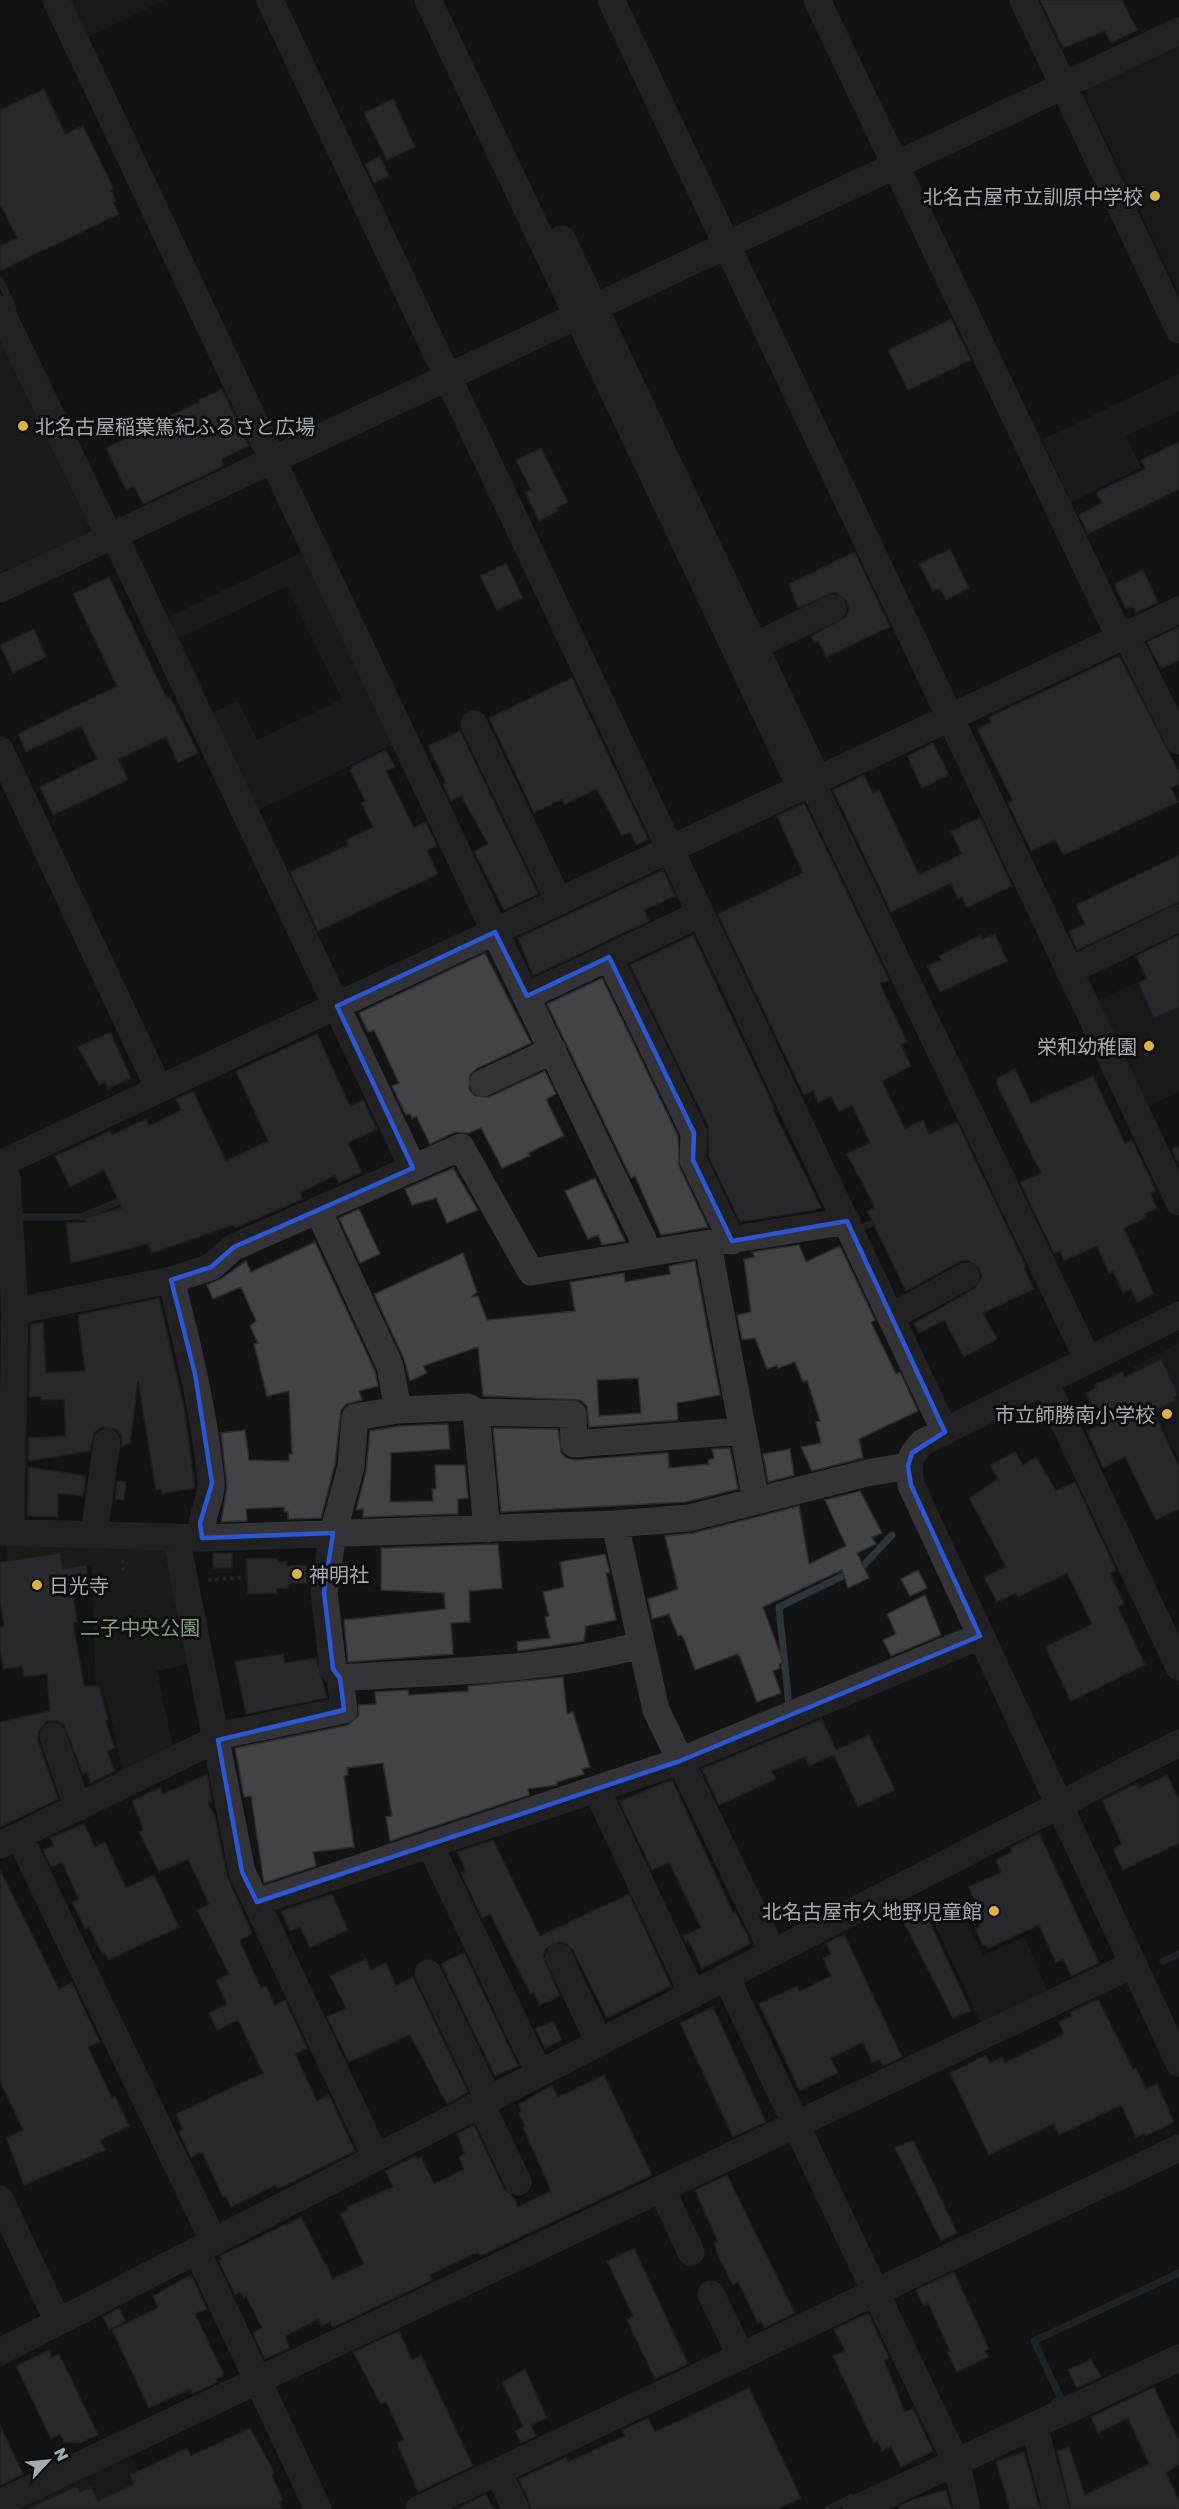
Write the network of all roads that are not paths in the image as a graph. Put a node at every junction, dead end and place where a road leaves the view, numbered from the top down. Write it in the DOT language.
graph roads {
  1 [pos="270,0"];
  2 [pos="429,0"];
  3 [pos="449,0"];
  4 [pos="611,0"];
  5 [pos="817,0"];
  6 [pos="1023,0"];
  7 [pos="60,1"];
  8 [pos="1179,31"];
  9 [pos="1064,86"];
  10 [pos="896,166"];
  11 [pos="728,246"];
  12 [pos="0,309"];
  13 [pos="587,312"];
  14 [pos="1179,330"];
  15 [pos="449,378"];
  16 [pos="274,461"];
  17 [pos="112,538"];
  18 [pos="0,589"];
  19 [pos="833,608"];
  20 [pos="1179,610"];
  21 [pos="1123,637"];
  22 [pos="755,646"];
  23 [pos="951,718"];
  24 [pos="474,724"];
  25 [pos="1179,741"];
  26 [pos="0,750"];
  27 [pos="810,784"];
  28 [pos="671,849"];
  29 [pos="559,902"];
  30 [pos="700,914"];
  31 [pos="1179,918"];
  32 [pos="495,932"];
  33 [pos="609,957"];
  34 [pos="1069,971"];
  35 [pos="527,996"];
  36 [pos="337,1006"];
  37 [pos="553,1050"];
  38 [pos="483,1083"];
  39 [pos="159,1089"];
  40 [pos="0,1164"];
  41 [pos="413,1168"];
  42 [pos="1179,1202"];
  43 [pos="318,1210"];
  44 [pos="847,1221"];
  45 [pos="720,1243"];
  46 [pos="647,1253"];
  47 [pos="966,1276"];
  48 [pos="171,1280"];
  49 [pos="15,1311"];
  50 [pos="1179,1315"];
  51 [pos="891,1317"];
  52 [pos="1088,1360"];
  53 [pos="1045,1382"];
  54 [pos="398,1410"];
  55 [pos="476,1412"];
  56 [pos="742,1431"];
  57 [pos="945,1432"];
  58 [pos="107,1442"];
  59 [pos="908,1466"];
  60 [pos="756,1501"];
  61 [pos="615,1524"];
  62 [pos="486,1529"];
  63 [pos="5,1532"];
  64 [pos="333,1533"];
  65 [pos="94,1534"];
  66 [pos="189,1538"];
  67 [pos="980,1636"];
  68 [pos="640,1645"];
  69 [pos="1179,1667"];
  70 [pos="340,1678"];
  71 [pos="53,1736"];
  72 [pos="218,1740"];
  73 [pos="1179,1743"];
  74 [pos="680,1761"];
  75 [pos="597,1790"];
  76 [pos="1058,1806"];
  77 [pos="78,1808"];
  78 [pos="9,1841"];
  79 [pos="430,1845"];
  80 [pos="257,1902"];
  81 [pos="773,1953"];
  82 [pos="559,1957"];
  83 [pos="1134,1964"];
  84 [pos="428,1972"];
  85 [pos="726,1977"];
  86 [pos="693,1995"];
  87 [pos="599,2042"];
  88 [pos="1179,2063"];
  89 [pos="539,2073"];
  90 [pos="485,2102"];
  91 [pos="797,2126"];
  92 [pos="1179,2148"];
  93 [pos="376,2158"];
  94 [pos="518,2182"];
  95 [pos="662,2190"];
  96 [pos="0,2199"];
  97 [pos="205,2246"];
  98 [pos="691,2252"];
  99 [pos="876,2292"];
  100 [pos="711,2294"];
  101 [pos="58,2322"];
  102 [pos="0,2352"];
  103 [pos="741,2356"];
  104 [pos="1179,2358"];
  105 [pos="257,2381"];
  106 [pos="1034,2426"];
  107 [pos="956,2462"];
  108 [pos="498,2472"];
  109 [pos="0,2503"];
  110 [pos="318,2509"];
  111 [pos="419,2509"];
  112 [pos="516,2509"];
  113 [pos="856,2509"];
  114 [pos="967,2509"];
  115 [pos="1056,2509"];
  1 -- 15 [label="street"];
  2 -- 13 [label="street"];
  3 -- 13 [label="street"];
  4 -- 11 [label="street"];
  5 -- 10 [label="street"];
  6 -- 9 [label="street"];
  7 -- 16 [label="street"];
  8 -- 9 [label="street"];
  9 -- 10 [label="street"];
  9 -- 14 [label="street"];
  10 -- 11 [label="street"];
  10 -- 21 [label="street"];
  11 -- 13 [label="street"];
  11 -- 23 [label="street"];
  12 -- 17 [label="street"];
  13 -- 15 [label="street"];
  13 -- 22 [label="street"];
  13 -- 27 [label="street"];
  15 -- 16 [label="street"];
  15 -- 28 [label="street"];
  16 -- 17 [label="street"];
  16 -- 32 [label="street"];
  17 -- 18 [label="street"];
  17 -- 36 [label="street"];
  19 -- 22 [label="street"];
  20 -- 21 [label="street"];
  21 -- 23 [label="street"];
  21 -- 25 [label="street"];
  22 -- 27 [label="street"];
  23 -- 27 [label="street"];
  23 -- 34 [label="street"];
  24 -- 29 [label="street"];
  26 -- 39 [label="street"];
  27 -- 28 [label="street"];
  27 -- 52 [label="street"];
  28 -- 29 [label="street"];
  28 -- 30 [label="street"];
  29 -- 32 [label="street"];
  30 -- 33 [label="street"];
  30 -- 44 [label="street"];
  31 -- 34 [label="street"];
  32 -- 35 [label="street"];
  32 -- 36 [label="street"];
  33 -- 35 [label="street"];
  33 -- 45 [label="street"];
  34 -- 42 [label="street"];
  35 -- 37 [label="street"];
  36 -- 39 [label="street"];
  36 -- 41 [label="street"];
  37 -- 38 [label="street"];
  37 -- 46 [label="street"];
  39 -- 40 [label="street"];
  40 -- 49 [label="street"];
  41 -- 43 [label="street"];
  41 -- 46 [label="street"];
  43 -- 48 [label="street"];
  43 -- 54 [label="street"];
  44 -- 45 [label="street"];
  44 -- 51 [label="street"];
  45 -- 46 [label="street"];
  45 -- 56 [label="street"];
  47 -- 51 [label="street"];
  48 -- 49 [label="street"];
  48 -- 66 [label="street"];
  49 -- 63 [label="street"];
  50 -- 52 [label="street"];
  51 -- 57 [label="street"];
  52 -- 53 [label="street"];
  53 -- 57 [label="street"];
  53 -- 69 [label="street"];
  54 -- 55 [label="street"];
  54 -- 64 [label="street"];
  55 -- 56 [label="street"];
  55 -- 62 [label="street"];
  56 -- 60 [label="street"];
  57 -- 59 [label="street"];
  58 -- 65 [label="street"];
  59 -- 60 [label="street"];
  59 -- 67 [label="street"];
  60 -- 61 [label="street"];
  61 -- 62 [label="street"];
  61 -- 68 [label="street"];
  62 -- 64 [label="street"];
  63 -- 65 [label="street"];
  64 -- 66 [label="street"];
  64 -- 70 [label="street"];
  65 -- 66 [label="street"];
  66 -- 72 [label="street"];
  67 -- 74 [label="street"];
  67 -- 76 [label="street"];
  68 -- 70 [label="street"];
  68 -- 74 [label="street"];
  70 -- 72 [label="street"];
  71 -- 77 [label="street"];
  72 -- 77 [label="street"];
  72 -- 80 [label="street"];
  73 -- 76 [label="street"];
  74 -- 75 [label="street"];
  74 -- 81 [label="street"];
  75 -- 79 [label="street"];
  75 -- 86 [label="street"];
  76 -- 81 [label="street"];
  76 -- 83 [label="street"];
  77 -- 78 [label="street"];
  78 -- 97 [label="street"];
  79 -- 80 [label="street"];
  79 -- 89 [label="street"];
  80 -- 93 [label="street"];
  81 -- 85 [label="street"];
  82 -- 87 [label="street"];
  83 -- 88 [label="street"];
  83 -- 91 [label="street"];
  84 -- 90 [label="street"];
  85 -- 86 [label="street"];
  85 -- 91 [label="street"];
  86 -- 87 [label="street"];
  87 -- 89 [label="street"];
  89 -- 90 [label="street"];
  90 -- 93 [label="street"];
  90 -- 94 [label="street"];
  91 -- 95 [label="street"];
  91 -- 99 [label="street"];
  92 -- 99 [label="street"];
  93 -- 97 [label="street"];
  95 -- 98 [label="street"];
  95 -- 105 [label="street"];
  96 -- 101 [label="street"];
  97 -- 101 [label="street"];
  97 -- 105 [label="street"];
  99 -- 103 [label="street"];
  99 -- 107 [label="street"];
  100 -- 103 [label="street"];
  101 -- 102 [label="street"];
  103 -- 108 [label="street"];
  104 -- 106 [label="street"];
  105 -- 109 [label="street"];
  105 -- 110 [label="street"];
  106 -- 107 [label="street"];
  106 -- 115 [label="street"];
  107 -- 113 [label="street"];
  107 -- 114 [label="street"];
  108 -- 111 [label="street"];
  108 -- 112 [label="street"];
}
